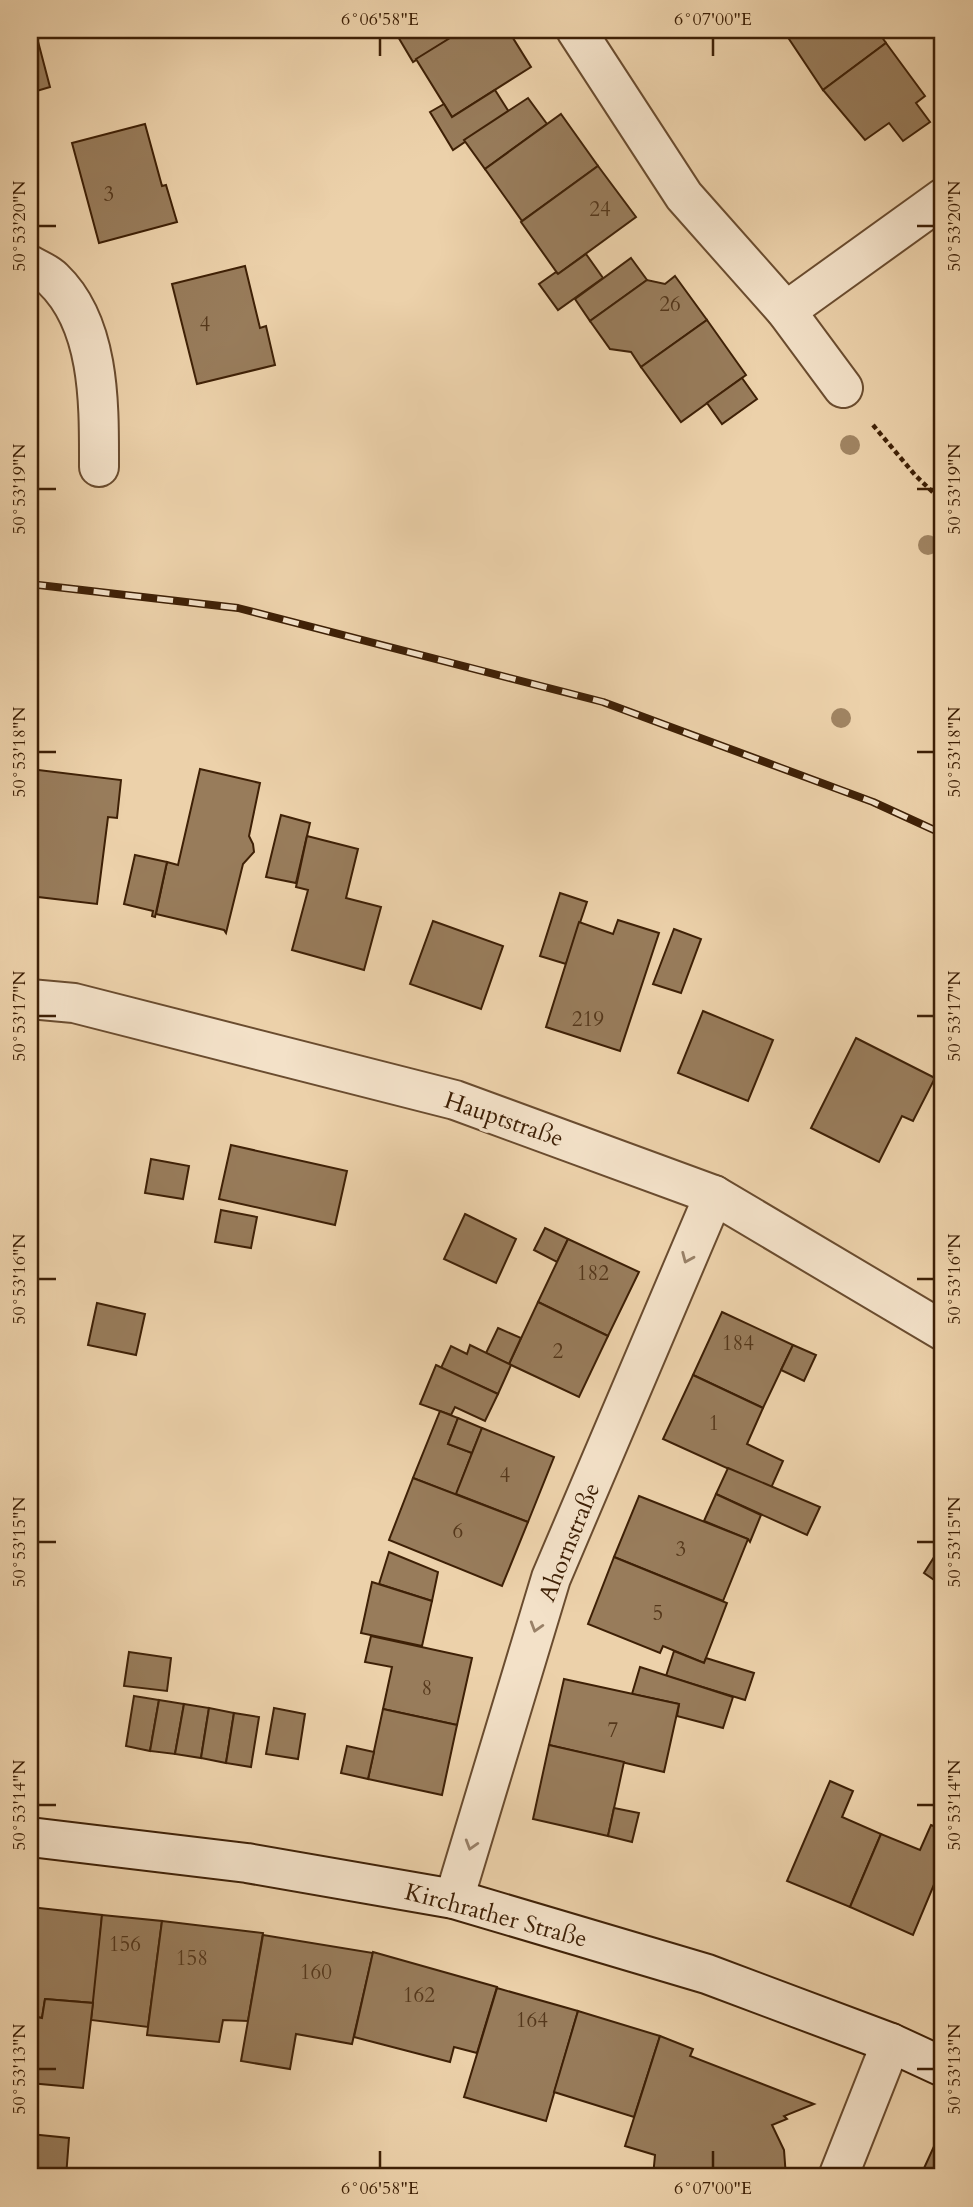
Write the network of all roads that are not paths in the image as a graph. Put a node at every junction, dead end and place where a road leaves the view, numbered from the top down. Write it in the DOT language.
graph roads {
  1 [pos="576,30"];
  2 [pos="943,198"];
  3 [pos="30,265"];
  4 [pos="786,311"];
  5 [pos="843,388"];
  6 [pos="99,467"];
  7 [pos="30,999"];
  8 [pos="714,1195"];
  9 [pos="943,1331"];
  10 [pos="30,1837"];
  11 [pos="454,1899"];
  12 [pos="891,2043"];
  13 [pos="943,2067"];
  14 [pos="838,2177"];
  1 -- 4 [label="street"];
  2 -- 4 [label="street"];
  3 -- 6 [label="street"];
  4 -- 5 [label="street"];
  7 -- 8 [label="street, Hauptstraße"];
  8 -- 9 [label="street, Hauptstraße"];
  8 -- 11 [label="street, Ahornstraße, one-way"];
  10 -- 11 [label="street, Kirchrather Straße"];
  11 -- 12 [label="street, Kirchrather Straße"];
  12 -- 13 [label="street, Kirchrather Straße"];
  12 -- 14 [label="street"];
}
